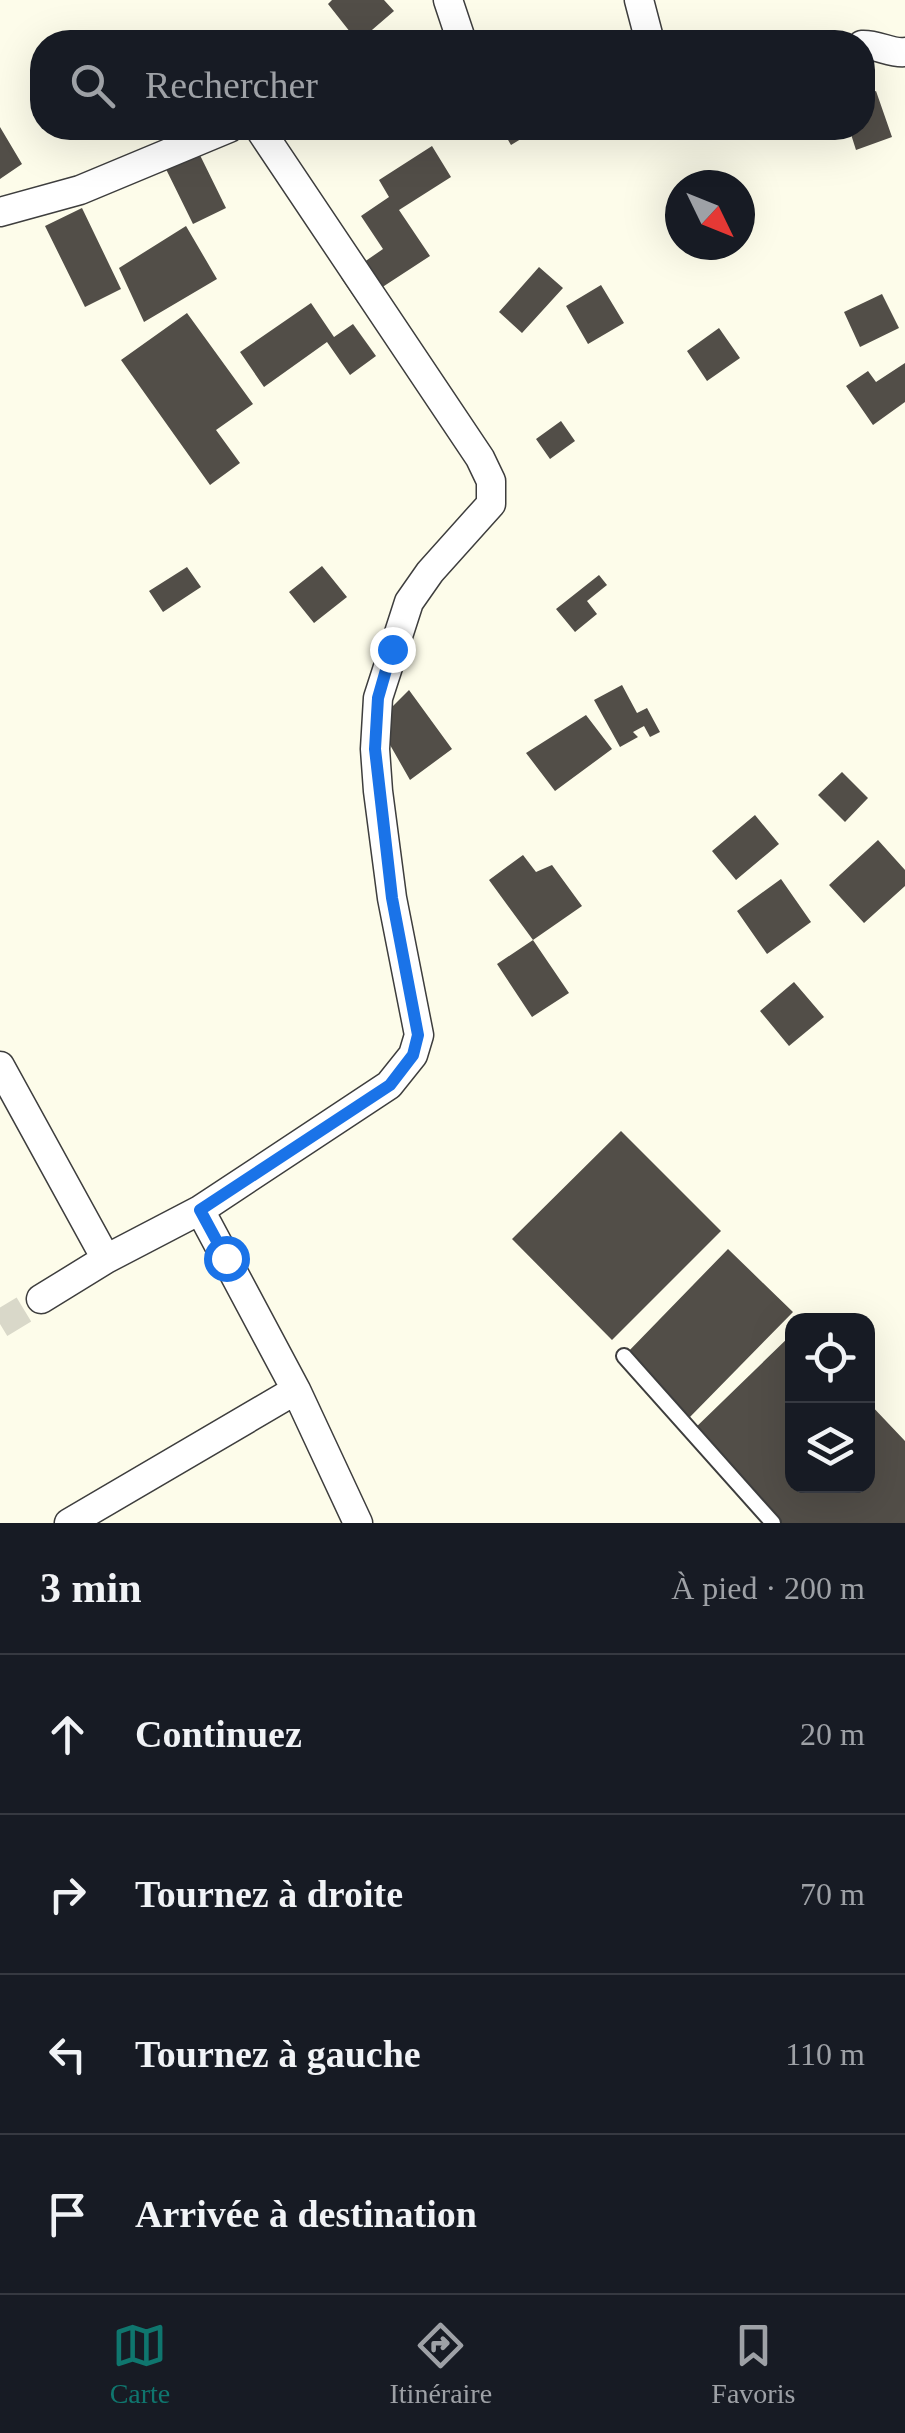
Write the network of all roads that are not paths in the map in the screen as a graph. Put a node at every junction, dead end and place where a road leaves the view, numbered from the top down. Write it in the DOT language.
graph roads {
  1 [pos="448,0"];
  2 [pos="639,0"];
  3 [pos="458,30"];
  4 [pos="647,30"];
  5 [pos="875,44"];
  6 [pos="903,56"];
  7 [pos="200,140"];
  8 [pos="267,140"];
  9 [pos="0,212"];
  10 [pos="0,1066"];
  11 [pos="200,1210"];
  12 [pos="106,1259"];
  13 [pos="41,1298"];
  14 [pos="624,1356"];
  15 [pos="296,1390"];
  16 [pos="69,1523"];
  17 [pos="358,1523"];
  18 [pos="773,1523"];
  1 -- 3 [label="street"];
  2 -- 4 [label="street"];
  5 -- 6 [label="street"];
  7 -- 9 [label="street"];
  8 -- 11 [label="street"];
  10 -- 12 [label="street"];
  11 -- 12 [label="street"];
  11 -- 15 [label="street"];
  12 -- 13 [label="street"];
  14 -- 18 [label="lane"];
  15 -- 16 [label="street"];
  15 -- 17 [label="street"];
}
